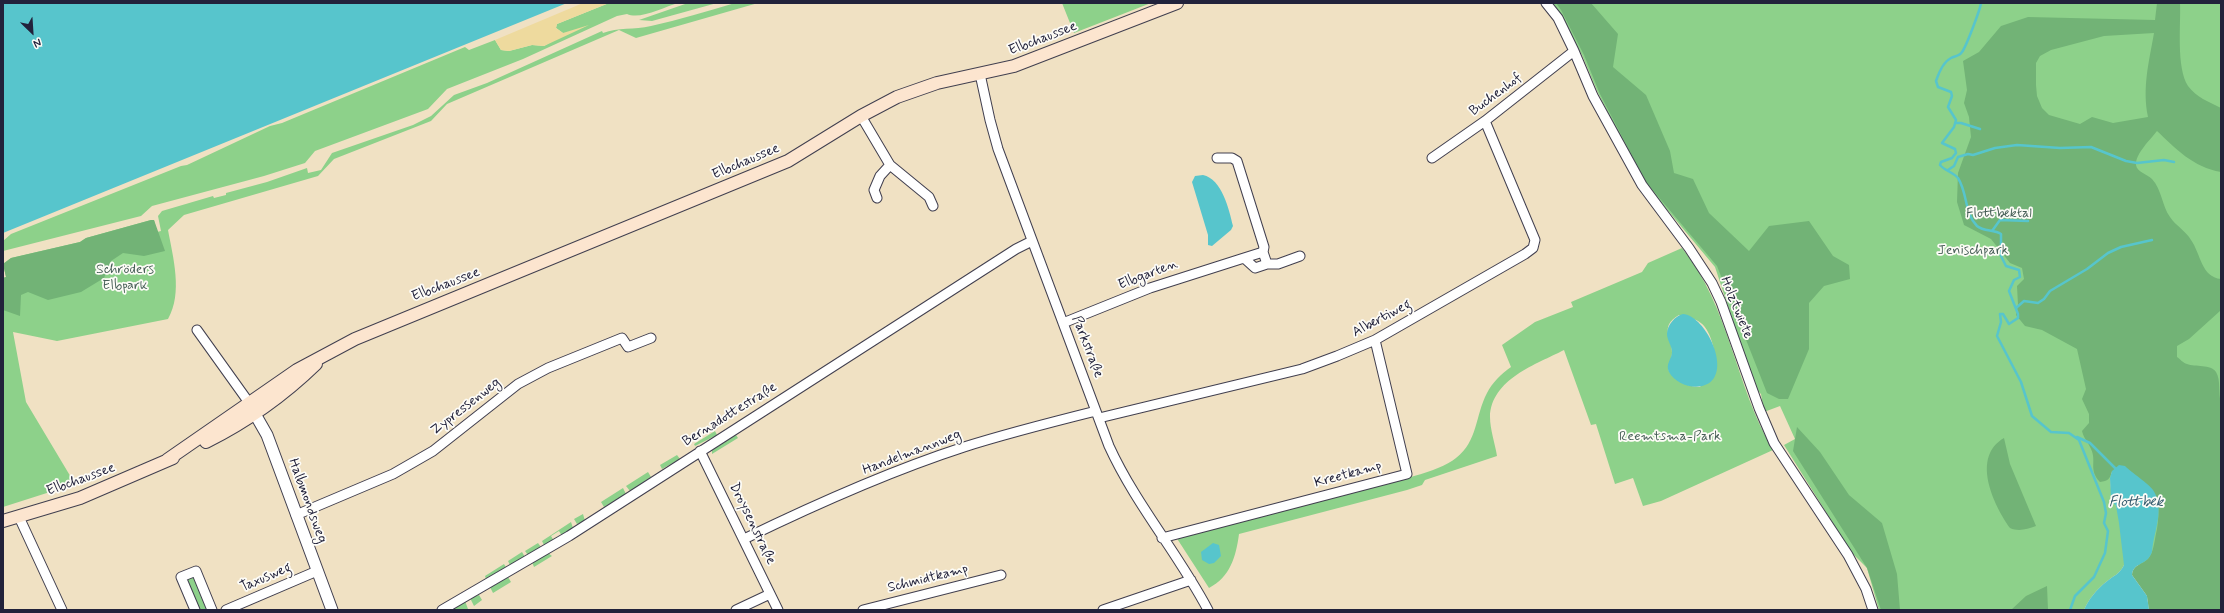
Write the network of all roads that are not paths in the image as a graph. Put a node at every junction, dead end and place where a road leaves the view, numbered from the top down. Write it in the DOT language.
graph roads {
  1 [pos="1177,3"];
  2 [pos="1546,3"];
  3 [pos="1574,51"];
  4 [pos="980,74"];
  5 [pos="861,116"];
  6 [pos="1485,121"];
  7 [pos="1216,158"];
  8 [pos="1432,158"];
  9 [pos="890,165"];
  10 [pos="878,198"];
  11 [pos="933,206"];
  12 [pos="1032,241"];
  13 [pos="1263,252"];
  14 [pos="1300,256"];
  15 [pos="1244,258"];
  16 [pos="1267,264"];
  17 [pos="1063,323"];
  18 [pos="197,330"];
  19 [pos="651,338"];
  20 [pos="1375,340"];
  21 [pos="253,409"];
  22 [pos="1097,414"];
  23 [pos="700,451"];
  24 [pos="296,515"];
  25 [pos="19,517"];
  26 [pos="3,521"];
  27 [pos="1162,538"];
  28 [pos="744,539"];
  29 [pos="317,571"];
  30 [pos="1001,575"];
  31 [pos="1191,580"];
  32 [pos="770,594"];
  33 [pos="62,610"];
  34 [pos="195,610"];
  35 [pos="212,610"];
  36 [pos="226,610"];
  37 [pos="332,610"];
  38 [pos="442,610"];
  39 [pos="736,610"];
  40 [pos="778,610"];
  41 [pos="862,610"];
  42 [pos="1103,610"];
  43 [pos="1208,610"];
  44 [pos="1873,610"];
  1 -- 4 [label="main road, Elbchaussee"];
  2 -- 3 [label="street, Holztwiete"];
  3 -- 6 [label="street, Buchenhof"];
  3 -- 44 [label="street, Holztwiete"];
  4 -- 5 [label="main road, Elbchaussee"];
  4 -- 12 [label="street, Parkstraße"];
  5 -- 9 [label="street"];
  5 -- 21 [label="main road, Elbchaussee"];
  6 -- 8 [label="street, Buchenhof"];
  6 -- 20 [label="street, Albertiweg"];
  7 -- 13 [label="street"];
  9 -- 10 [label="street"];
  9 -- 11 [label="street"];
  12 -- 17 [label="street, Parkstraße"];
  12 -- 23 [label="street, Bernadottestraße"];
  13 -- 15 [label="street, Elbgarten"];
  13 -- 16 [label="street"];
  14 -- 16 [label="street"];
  15 -- 16 [label="street"];
  15 -- 17 [label="street, Elbgarten"];
  17 -- 22 [label="street, Parkstraße"];
  18 -- 21 [label="street"];
  19 -- 24 [label="street, Zypressenweg"];
  20 -- 22 [label="street, Albertiweg"];
  20 -- 27 [label="street, Kreetkamp"];
  21 -- 24 [label="street, Halbmondsweg"];
  21 -- 25 [label="main road, Elbchaussee"];
  22 -- 27 [label="street, Parkstraße"];
  22 -- 28 [label="street, Handelmannweg"];
  23 -- 28 [label="street, Droysenstraße"];
  23 -- 38 [label="street, Bernadottestraße"];
  24 -- 29 [label="street, Halbmondsweg"];
  25 -- 26 [label="main road, Elbchaussee"];
  25 -- 33 [label="street"];
  27 -- 31 [label="street, Parkstraße"];
  28 -- 32 [label="street, Droysenstraße"];
  29 -- 36 [label="street, Taxusweg"];
  29 -- 37 [label="street, Halbmondsweg"];
  30 -- 41 [label="street, Schmidtkamp"];
  31 -- 42 [label="street"];
  31 -- 43 [label="street, Parkstraße"];
  32 -- 39 [label="street"];
  32 -- 40 [label="street, Droysenstraße"];
  34 -- 35 [label="street"];
}
